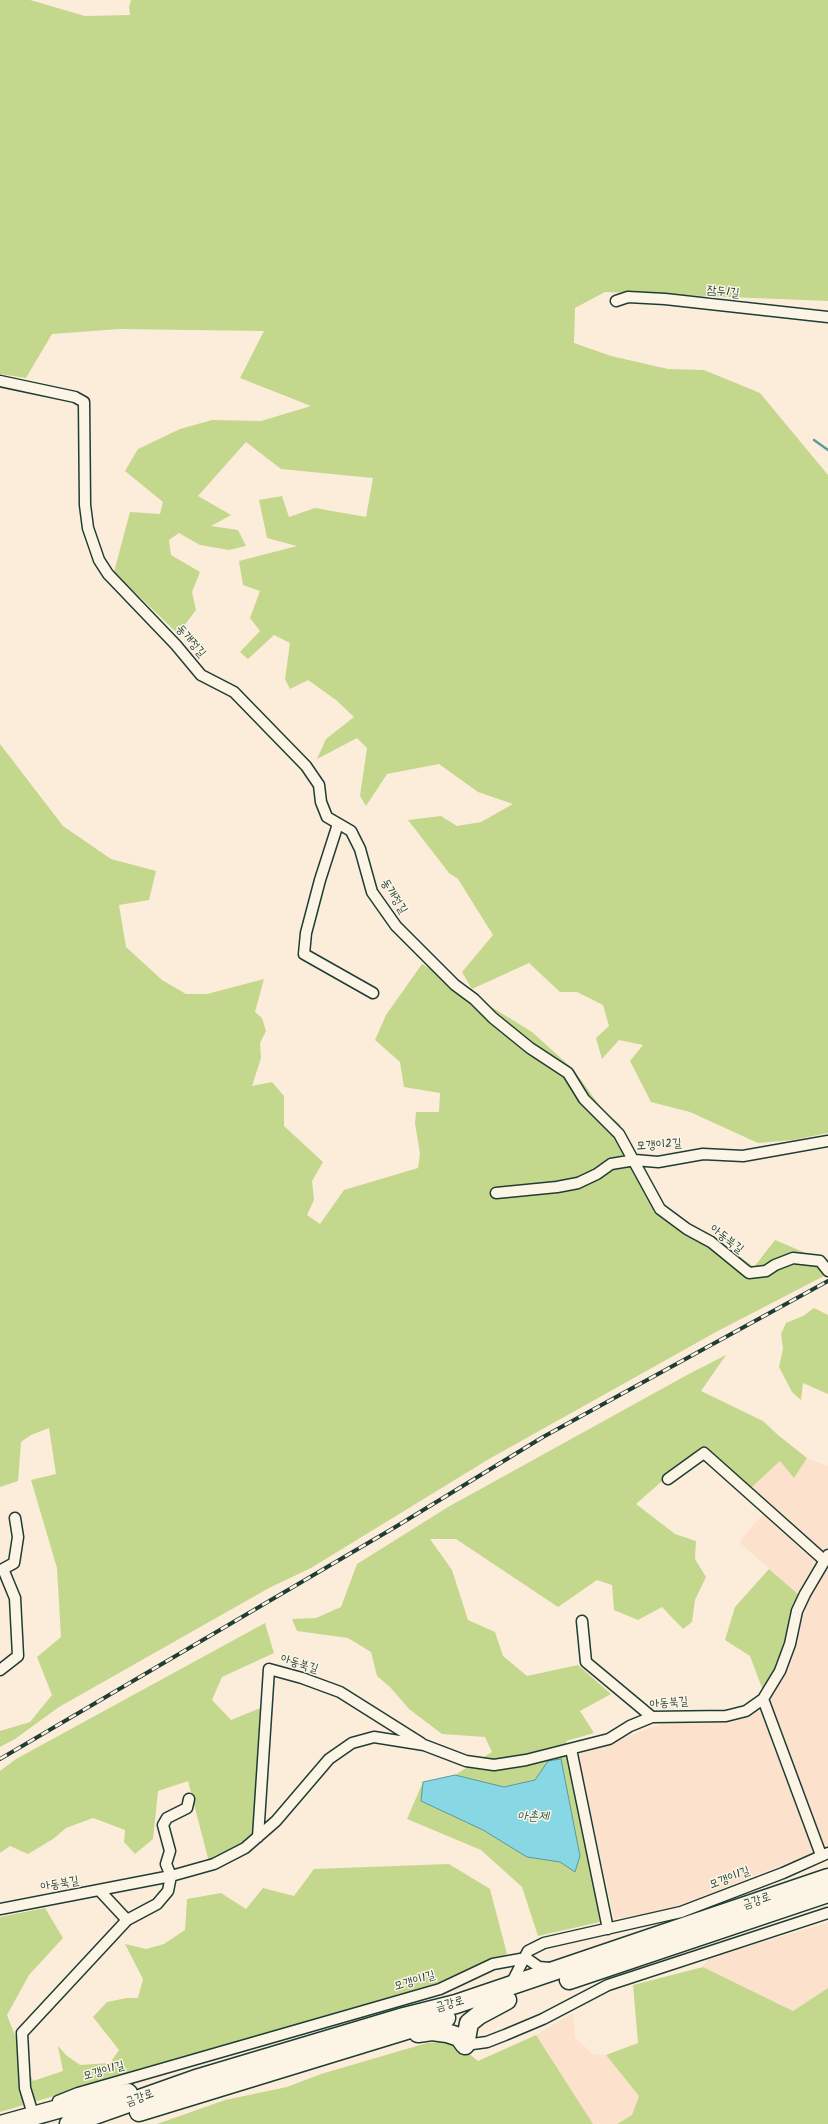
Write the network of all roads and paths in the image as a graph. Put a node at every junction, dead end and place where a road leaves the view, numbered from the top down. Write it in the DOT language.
graph roads {
  1 [pos="616,301"];
  2 [pos="828,317"];
  3 [pos="0,381"];
  4 [pos="338,824"];
  5 [pos="373,993"];
  6 [pos="828,1141"];
  7 [pos="635,1160"];
  8 [pos="496,1193"];
  9 [pos="828,1271"];
  10 [pos="668,1479"];
  11 [pos="15,1518"];
  12 [pos="826,1558"];
  13 [pos="582,1621"];
  14 [pos="0,1670"];
  15 [pos="763,1699"];
  16 [pos="652,1717"];
  17 [pos="424,1745"];
  18 [pos="571,1749"];
  19 [pos="189,1799"];
  20 [pos="258,1836"];
  21 [pos="824,1854"];
  22 [pos="171,1876"];
  23 [pos="828,1878"];
  24 [pos="100,1891"];
  25 [pos="828,1893"];
  26 [pos="0,1909"];
  27 [pos="828,1913"];
  28 [pos="127,1920"];
  29 [pos="608,1929"];
  30 [pos="526,1958"];
  31 [pos="561,1969"];
  32 [pos="508,1993"];
  33 [pos="393,2035"];
  34 [pos="465,2045"];
  35 [pos="197,2086"];
  36 [pos="32,2111"];
  37 [pos="0,2120"];
  38 [pos="4,2124"];
  39 [pos="69,2124"];
  40 [pos="100,2124"];
  41 [pos="132,2124"];
  1 -- 2 [label="street, 잠두1길"];
  3 -- 4 [label="street, 동개정길"];
  4 -- 5 [label="street"];
  4 -- 7 [label="street, 동개정길"];
  6 -- 7 [label="street, 모갱이2길"];
  7 -- 8 [label="street, 모갱이2길"];
  7 -- 9 [label="street, 아동북길"];
  10 -- 12 [label="street"];
  11 -- 14 [label="street"];
  12 -- 15 [label="street, 아동북길"];
  13 -- 16 [label="street"];
  15 -- 16 [label="street, 아동북길"];
  15 -- 21 [label="street"];
  16 -- 18 [label="street, 아동북길"];
  17 -- 18 [label="street, 아동북길"];
  17 -- 20 [label="street, 아동북길"];
  17 -- 20 [label="street, 아동북길"];
  18 -- 29 [label="street"];
  19 -- 22 [label="street"];
  20 -- 22 [label="street, 아동북길"];
  21 -- 29 [label="street, 모갱이1길"];
  22 -- 24 [label="street, 아동북길"];
  22 -- 28 [label="street"];
  23 -- 31 [label="highway, 금강로"];
  24 -- 26 [label="street, 아동북길"];
  24 -- 28 [label="street"];
  25 -- 32 [label="highway, 금강로"];
  27 -- 34 [label="street"];
  28 -- 36 [label="street"];
  29 -- 30 [label="street, 모갱이1길"];
  30 -- 31 [label="street"];
  30 -- 32 [label="street"];
  30 -- 36 [label="street, 모갱이1길"];
  31 -- 32 [label="highway, 금강로"];
  32 -- 33 [label="highway, 금강로"];
  32 -- 34 [label="highway"];
  32 -- 35 [label="highway, 금강로"];
  33 -- 34 [label="highway"];
  33 -- 35 [label="highway, 금강로"];
  35 -- 38 [label="highway"];
  35 -- 39 [label="highway, 금강로"];
  35 -- 40 [label="highway, 금강로"];
  35 -- 41 [label="highway"];
  36 -- 37 [label="street, 모갱이1길"];
}
